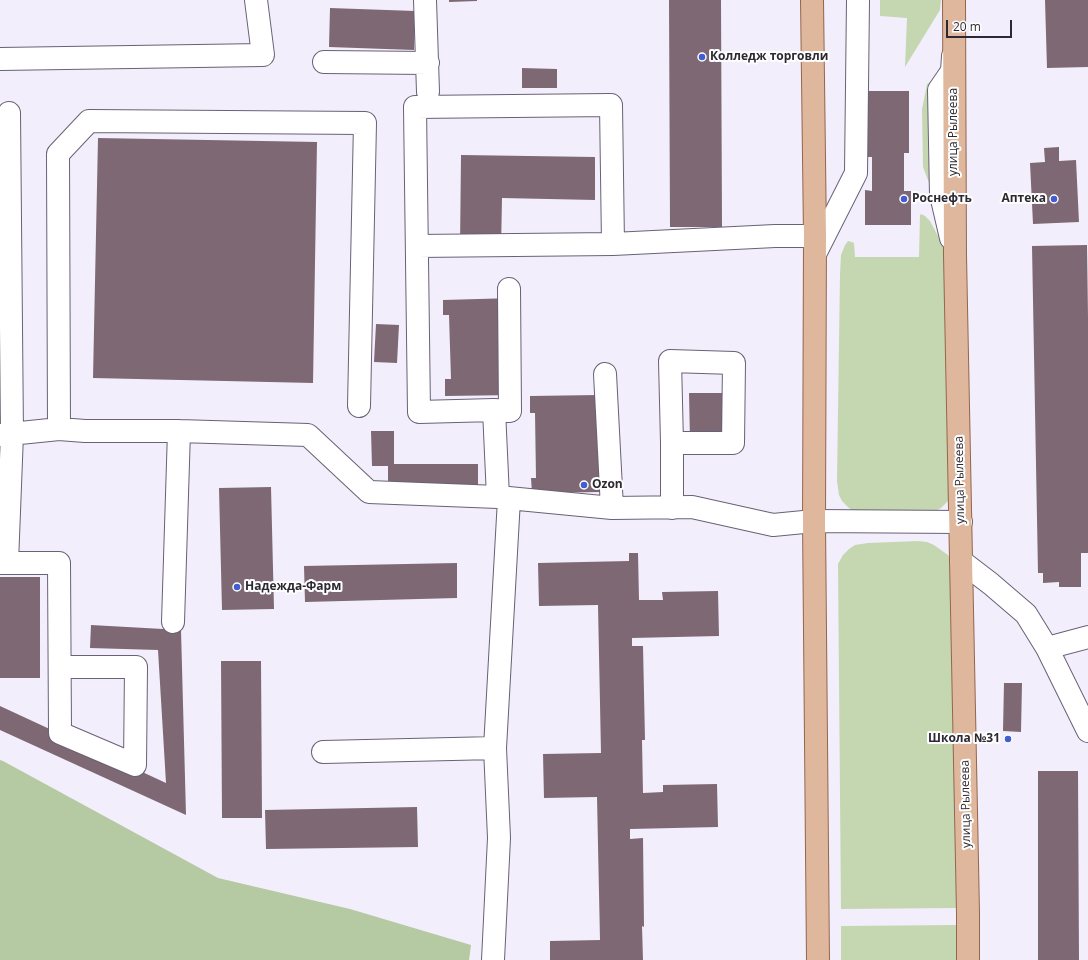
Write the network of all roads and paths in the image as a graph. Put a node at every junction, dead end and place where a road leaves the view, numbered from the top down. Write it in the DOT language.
graph roads {
  1 [pos="256,0"];
  2 [pos="425,0"];
  3 [pos="812,0"];
  4 [pos="858,0"];
  5 [pos="954,0"];
  6 [pos="0,59"];
  7 [pos="324,62"];
  8 [pos="428,63"];
  9 [pos="428,92"];
  10 [pos="9,113"];
  11 [pos="613,244"];
  12 [pos="815,245"];
  13 [pos="417,246"];
  14 [pos="508,289"];
  15 [pos="605,374"];
  16 [pos="359,406"];
  17 [pos="494,410"];
  18 [pos="59,429"];
  19 [pos="179,431"];
  20 [pos="6,434"];
  21 [pos="672,443"];
  22 [pos="503,498"];
  23 [pos="612,508"];
  24 [pos="672,508"];
  25 [pos="814,521"];
  26 [pos="961,522"];
  27 [pos="961,561"];
  28 [pos="4,563"];
  29 [pos="173,622"];
  30 [pos="1088,637"];
  31 [pos="1047,648"];
  32 [pos="60,667"];
  33 [pos="1088,731"];
  34 [pos="495,748"];
  35 [pos="323,752"];
  36 [pos="493,960"];
  37 [pos="818,960"];
  38 [pos="968,960"];
  1 -- 6 [label="street"];
  2 -- 8 [label="street"];
  3 -- 12 [label="main road"];
  4 -- 12 [label="street"];
  5 -- 26 [label="main road, улица Рылеева"];
  7 -- 8 [label="street"];
  8 -- 9 [label="street"];
  10 -- 20 [label="street"];
  11 -- 12 [label="street"];
  11 -- 13 [label="street"];
  11 -- 13 [label="street"];
  12 -- 25 [label="main road"];
  13 -- 17 [label="street"];
  14 -- 17 [label="street"];
  15 -- 23 [label="street"];
  16 -- 18 [label="street"];
  17 -- 22 [label="street"];
  18 -- 19 [label="street"];
  18 -- 20 [label="street"];
  19 -- 22 [label="street"];
  19 -- 29 [label="street"];
  20 -- 28 [label="street"];
  21 -- 21 [label="street"];
  21 -- 24 [label="street"];
  22 -- 23 [label="street"];
  22 -- 34 [label="street"];
  23 -- 24 [label="street"];
  24 -- 25 [label="street"];
  25 -- 26 [label="street"];
  25 -- 37 [label="main road"];
  26 -- 27 [label="main road, улица Рылеева"];
  27 -- 31 [label="street"];
  27 -- 38 [label="main road, улица Рылеева"];
  28 -- 32 [label="street"];
  30 -- 31 [label="street"];
  31 -- 33 [label="street"];
  32 -- 32 [label="street"];
  34 -- 35 [label="street"];
  34 -- 36 [label="street"];
}
